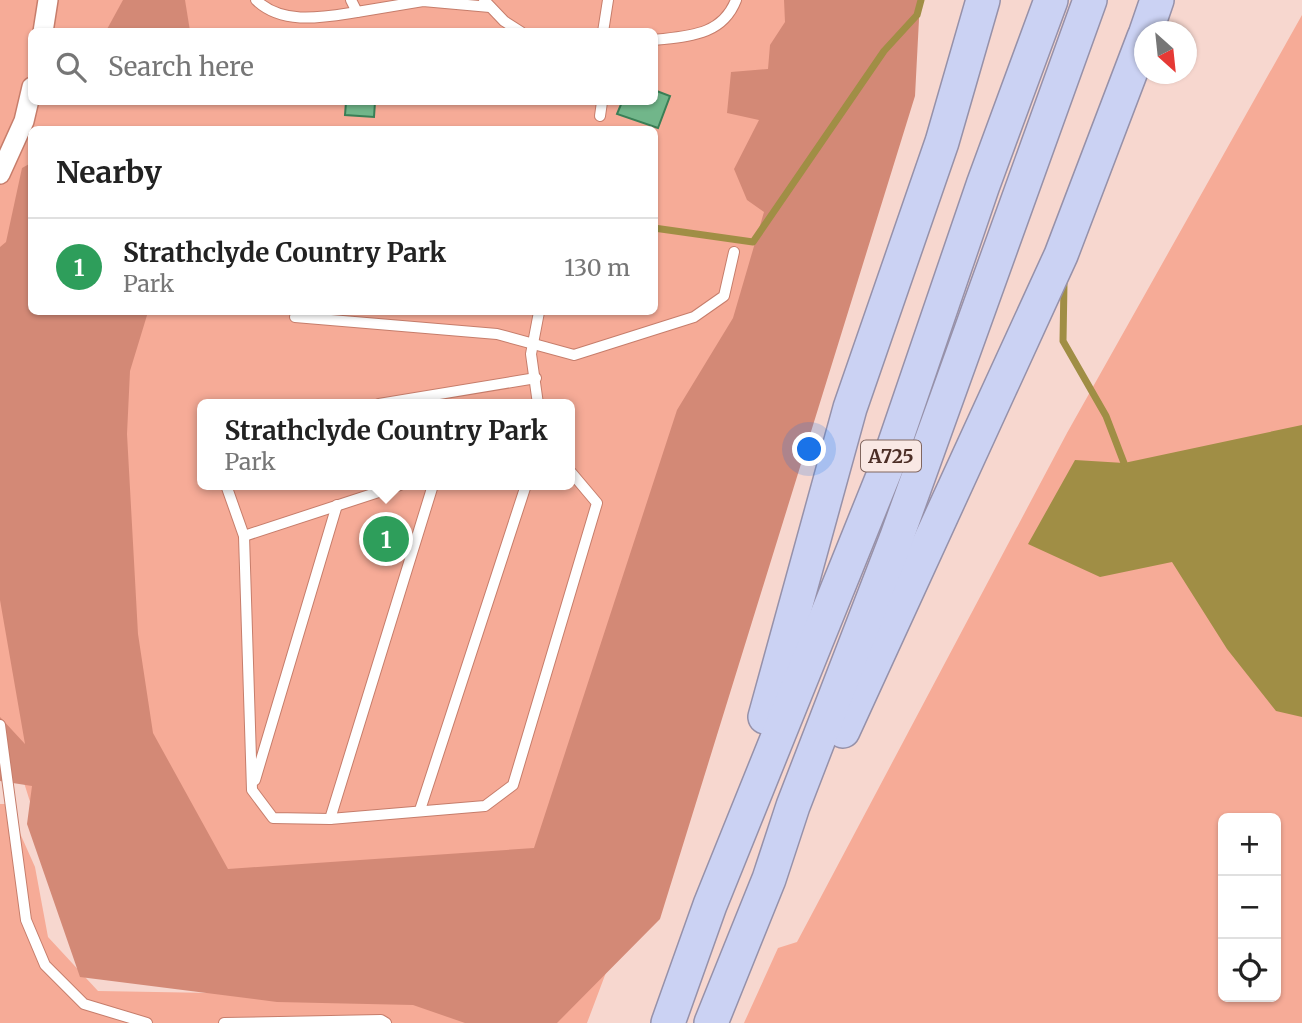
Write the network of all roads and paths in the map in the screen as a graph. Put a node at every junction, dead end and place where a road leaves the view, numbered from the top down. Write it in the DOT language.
graph roads {
  1 [pos="47,0"];
  2 [pos="256,0"];
  3 [pos="351,0"];
  4 [pos="608,0"];
  5 [pos="736,0"];
  6 [pos="983,0"];
  7 [pos="1051,0"];
  8 [pos="1090,0"];
  9 [pos="1157,0"];
  10 [pos="487,4"];
  11 [pos="357,12"];
  12 [pos="1150,21"];
  13 [pos="44,28"];
  14 [pos="516,28"];
  15 [pos="604,28"];
  16 [pos="658,40"];
  17 [pos="1134,63"];
  18 [pos="28,104"];
  19 [pos="602,105"];
  20 [pos="600,116"];
  21 [pos="0,174"];
  22 [pos="734,252"];
  23 [pos="538,315"];
  24 [pos="295,317"];
  25 [pos="534,342"];
  26 [pos="536,378"];
  27 [pos="409,399"];
  28 [pos="538,399"];
  29 [pos="575,477"];
  30 [pos="228,490"];
  31 [pos="384,490"];
  32 [pos="431,490"];
  33 [pos="524,490"];
  34 [pos="337,505"];
  35 [pos="244,536"];
  36 [pos="0,725"];
  37 [pos="4,783"];
  38 [pos="252,790"];
  39 [pos="419,810"];
  40 [pos="330,819"];
  41 [pos="769,878"];
  42 [pos="710,905"];
  43 [pos="147,1023"];
  44 [pos="224,1023"];
  45 [pos="386,1023"];
  46 [pos="668,1023"];
  47 [pos="711,1023"];
  1 -- 13 [label="street"];
  2 -- 11 [label="lane"];
  3 -- 11 [label="lane"];
  4 -- 15 [label="lane"];
  5 -- 16 [label="lane"];
  6 -- 42 [label="highway, A725"];
  7 -- 42 [label="highway, A725"];
  8 -- 41 [label="highway, A725"];
  9 -- 12 [label="highway"];
  10 -- 11 [label="lane"];
  10 -- 14 [label="lane"];
  17 -- 41 [label="highway, A725"];
  18 -- 21 [label="street"];
  19 -- 20 [label="lane"];
  22 -- 25 [label="lane"];
  23 -- 25 [label="lane"];
  24 -- 25 [label="lane"];
  25 -- 26 [label="lane"];
  26 -- 27 [label="lane"];
  26 -- 28 [label="lane"];
  29 -- 39 [label="lane"];
  30 -- 35 [label="lane"];
  31 -- 34 [label="lane"];
  32 -- 40 [label="lane"];
  33 -- 39 [label="lane"];
  34 -- 35 [label="lane"];
  34 -- 38 [label="lane"];
  35 -- 38 [label="lane"];
  36 -- 37 [label="lane"];
  37 -- 43 [label="lane"];
  38 -- 40 [label="lane"];
  39 -- 40 [label="lane"];
  41 -- 47 [label="highway, A725"];
  42 -- 46 [label="highway, A725"];
  44 -- 45 [label="lane"];
}
